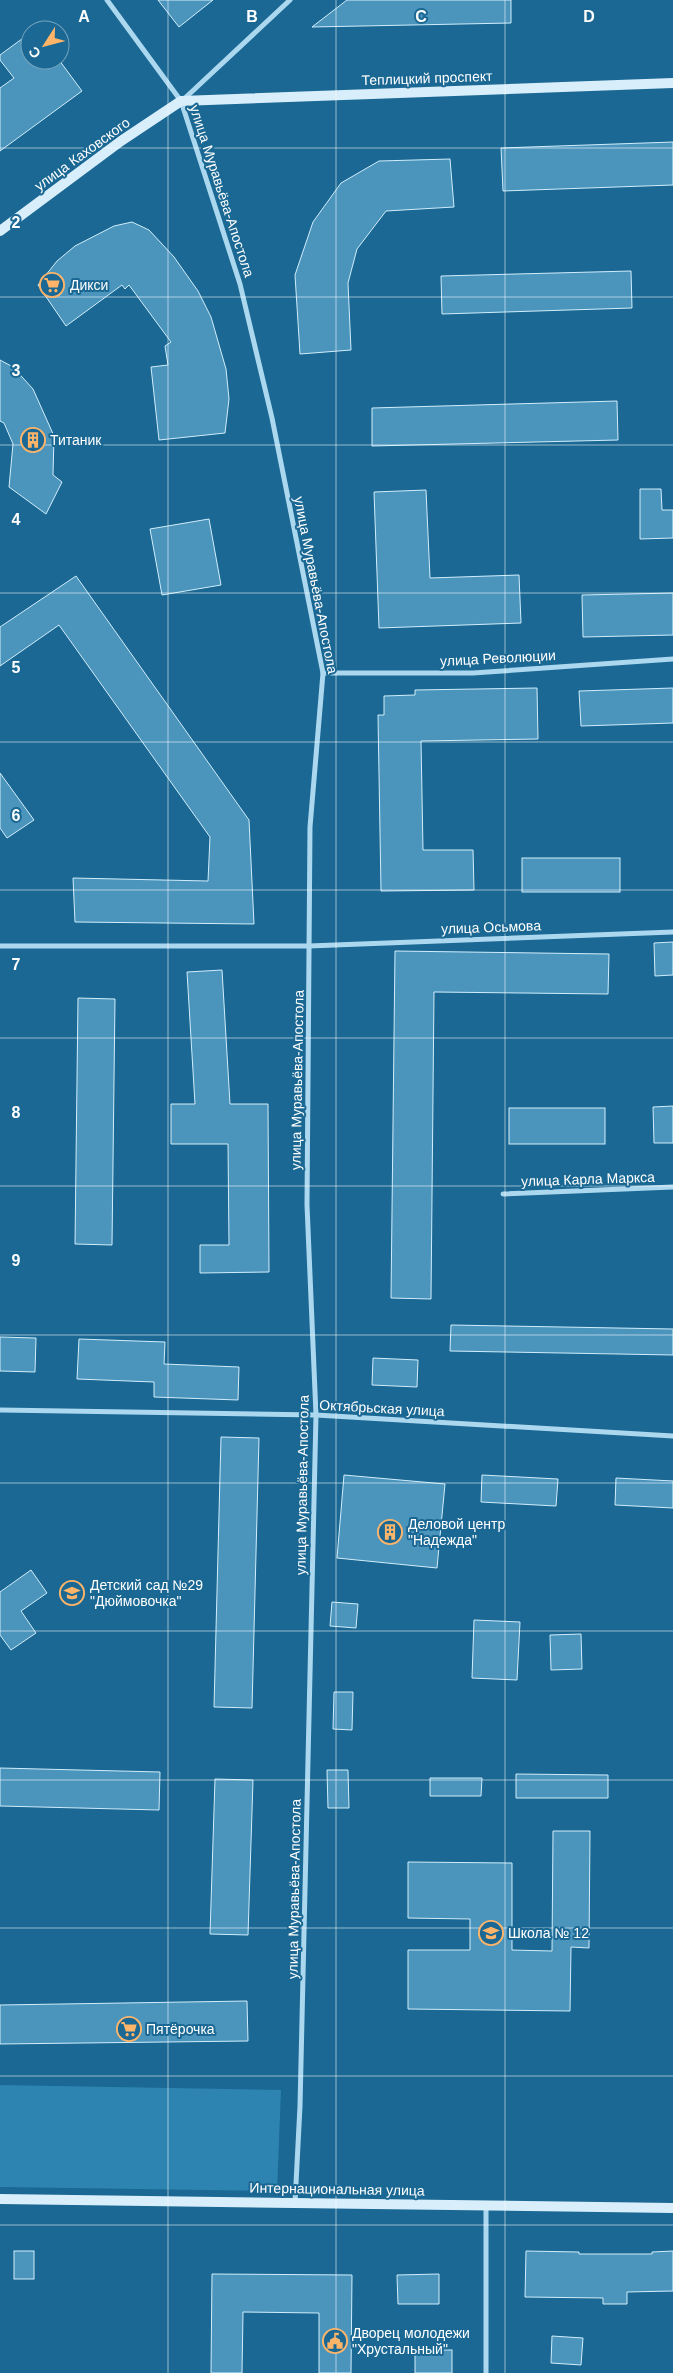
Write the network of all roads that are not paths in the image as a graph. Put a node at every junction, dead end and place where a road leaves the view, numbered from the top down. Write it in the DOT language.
graph roads {
  1 [pos="107,0"];
  2 [pos="290,0"];
  3 [pos="673,83"];
  4 [pos="181,101"];
  5 [pos="0,231"];
  6 [pos="673,659"];
  7 [pos="323,673"];
  8 [pos="673,932"];
  9 [pos="0,946"];
  10 [pos="310,946"];
  11 [pos="673,1187"];
  12 [pos="504,1194"];
  13 [pos="0,1410"];
  14 [pos="316,1415"];
  15 [pos="673,1436"];
  16 [pos="0,2199"];
  17 [pos="295,2202"];
  18 [pos="486,2206"];
  19 [pos="673,2208"];
  20 [pos="486,2373"];
  1 -- 4 [label="street, улица Муравьёва-Апостола"];
  2 -- 4 [label="street"];
  3 -- 4 [label="main road, Теплицкий проспект"];
  4 -- 5 [label="main road, улица Каховского"];
  4 -- 7 [label="street, улица Муравьёва-Апостола"];
  6 -- 7 [label="street, улица Революции"];
  7 -- 10 [label="street, улица Муравьёва-Апостола"];
  8 -- 10 [label="street, улица Осьмова"];
  9 -- 10 [label="street, улица Осьмова"];
  10 -- 14 [label="street, улица Муравьёва-Апостола"];
  11 -- 12 [label="street, улица Карла Маркса"];
  13 -- 14 [label="street, Октябрьская улица"];
  14 -- 15 [label="street, Октябрьская улица"];
  14 -- 17 [label="street, улица Муравьёва-Апостола"];
  16 -- 17 [label="main road, Интернациональная улица"];
  17 -- 18 [label="main road, Интернациональная улица"];
  18 -- 19 [label="main road, Интернациональная улица"];
  18 -- 20 [label="street"];
}
